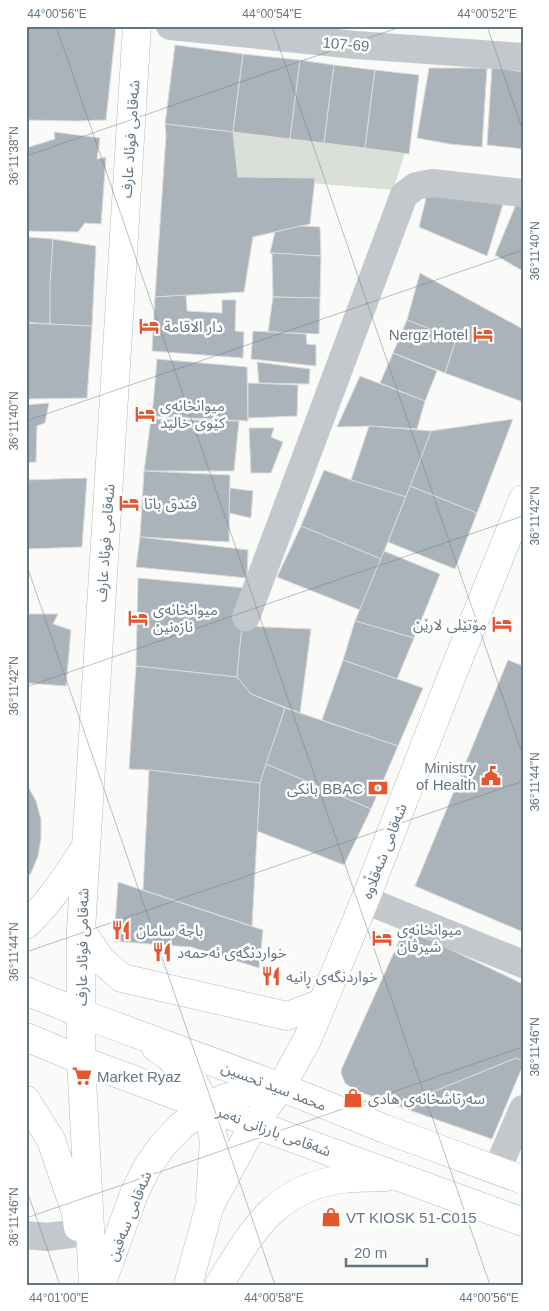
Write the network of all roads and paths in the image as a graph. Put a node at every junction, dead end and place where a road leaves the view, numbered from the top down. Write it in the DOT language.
graph roads {
  1 [pos="137,26"];
  2 [pos="170,26"];
  3 [pos="358,36"];
  4 [pos="523,56"];
  5 [pos="523,193"];
  6 [pos="523,499"];
  7 [pos="246,617"];
  8 [pos="86,846"];
  9 [pos="365,900"];
  10 [pos="26,925"];
  11 [pos="81,930"];
  12 [pos="523,964"];
  13 [pos="26,991"];
  14 [pos="322,1003"];
  15 [pos="80,1013"];
  16 [pos="125,1029"];
  17 [pos="26,1037"];
  18 [pos="81,1060"];
  19 [pos="281,1087"];
  20 [pos="26,1100"];
  21 [pos="207,1107"];
  22 [pos="523,1109"];
  23 [pos="254,1124"];
  24 [pos="497,1170"];
  25 [pos="401,1177"];
  26 [pos="523,1180"];
  27 [pos="210,1206"];
  28 [pos="523,1222"];
  29 [pos="80,1233"];
  30 [pos="26,1235"];
  31 [pos="91,1285"];
  32 [pos="101,1285"];
  33 [pos="188,1285"];
  34 [pos="219,1285"];
  1 -- 8 [label="main road, شەقامی فوئاد عارف"];
  2 -- 3 [label="street, 107-69"];
  3 -- 4 [label="street, 107-69"];
  5 -- 7 [label="street"];
  6 -- 9 [label="main road, شەقامی شەقڵاوە"];
  8 -- 10 [label="main road"];
  8 -- 11 [label="main road, شەقامی فوئاد عارف"];
  9 -- 12 [label="street"];
  9 -- 14 [label="main road, شەقامی شەقڵاوە"];
  11 -- 14 [label="main road"];
  11 -- 15 [label="main road, شەقامی فوئاد عارف"];
  13 -- 15 [label="main road, محمد سید تحسین"];
  14 -- 19 [label="main road, شەقامی شەقڵاوە"];
  15 -- 16 [label="main road, محمد سید تحسین"];
  15 -- 18 [label="main road, شەقامی فوئاد عارف"];
  16 -- 19 [label="main road, محمد سید تحسین"];
  16 -- 21 [label="main road"];
  17 -- 18 [label="main road, شەقامی بارزانی نەمر"];
  18 -- 21 [label="main road, شەقامی بارزانی نەمر"];
  18 -- 31 [label="main road, شەقامی سەفین"];
  19 -- 21 [label="main road, شەقامی سەفین"];
  19 -- 23 [label="main road"];
  19 -- 24 [label="main road, محمد سید تحسین"];
  20 -- 29 [label="main road"];
  21 -- 23 [label="main road, شەقامی بارزانی نەمر"];
  21 -- 27 [label="main road"];
  21 -- 32 [label="main road, شەقامی سەفین"];
  22 -- 24 [label="street"];
  23 -- 25 [label="main road, شەقامی بارزانی نەمر"];
  23 -- 27 [label="main road"];
  24 -- 26 [label="main road, محمد سید تحسین"];
  25 -- 28 [label="main road, شەقامی بارزانی نەمر"];
  25 -- 34 [label="main road"];
  27 -- 33 [label="main road"];
  29 -- 30 [label="street"];
  29 -- 31 [label="main road"];
}
